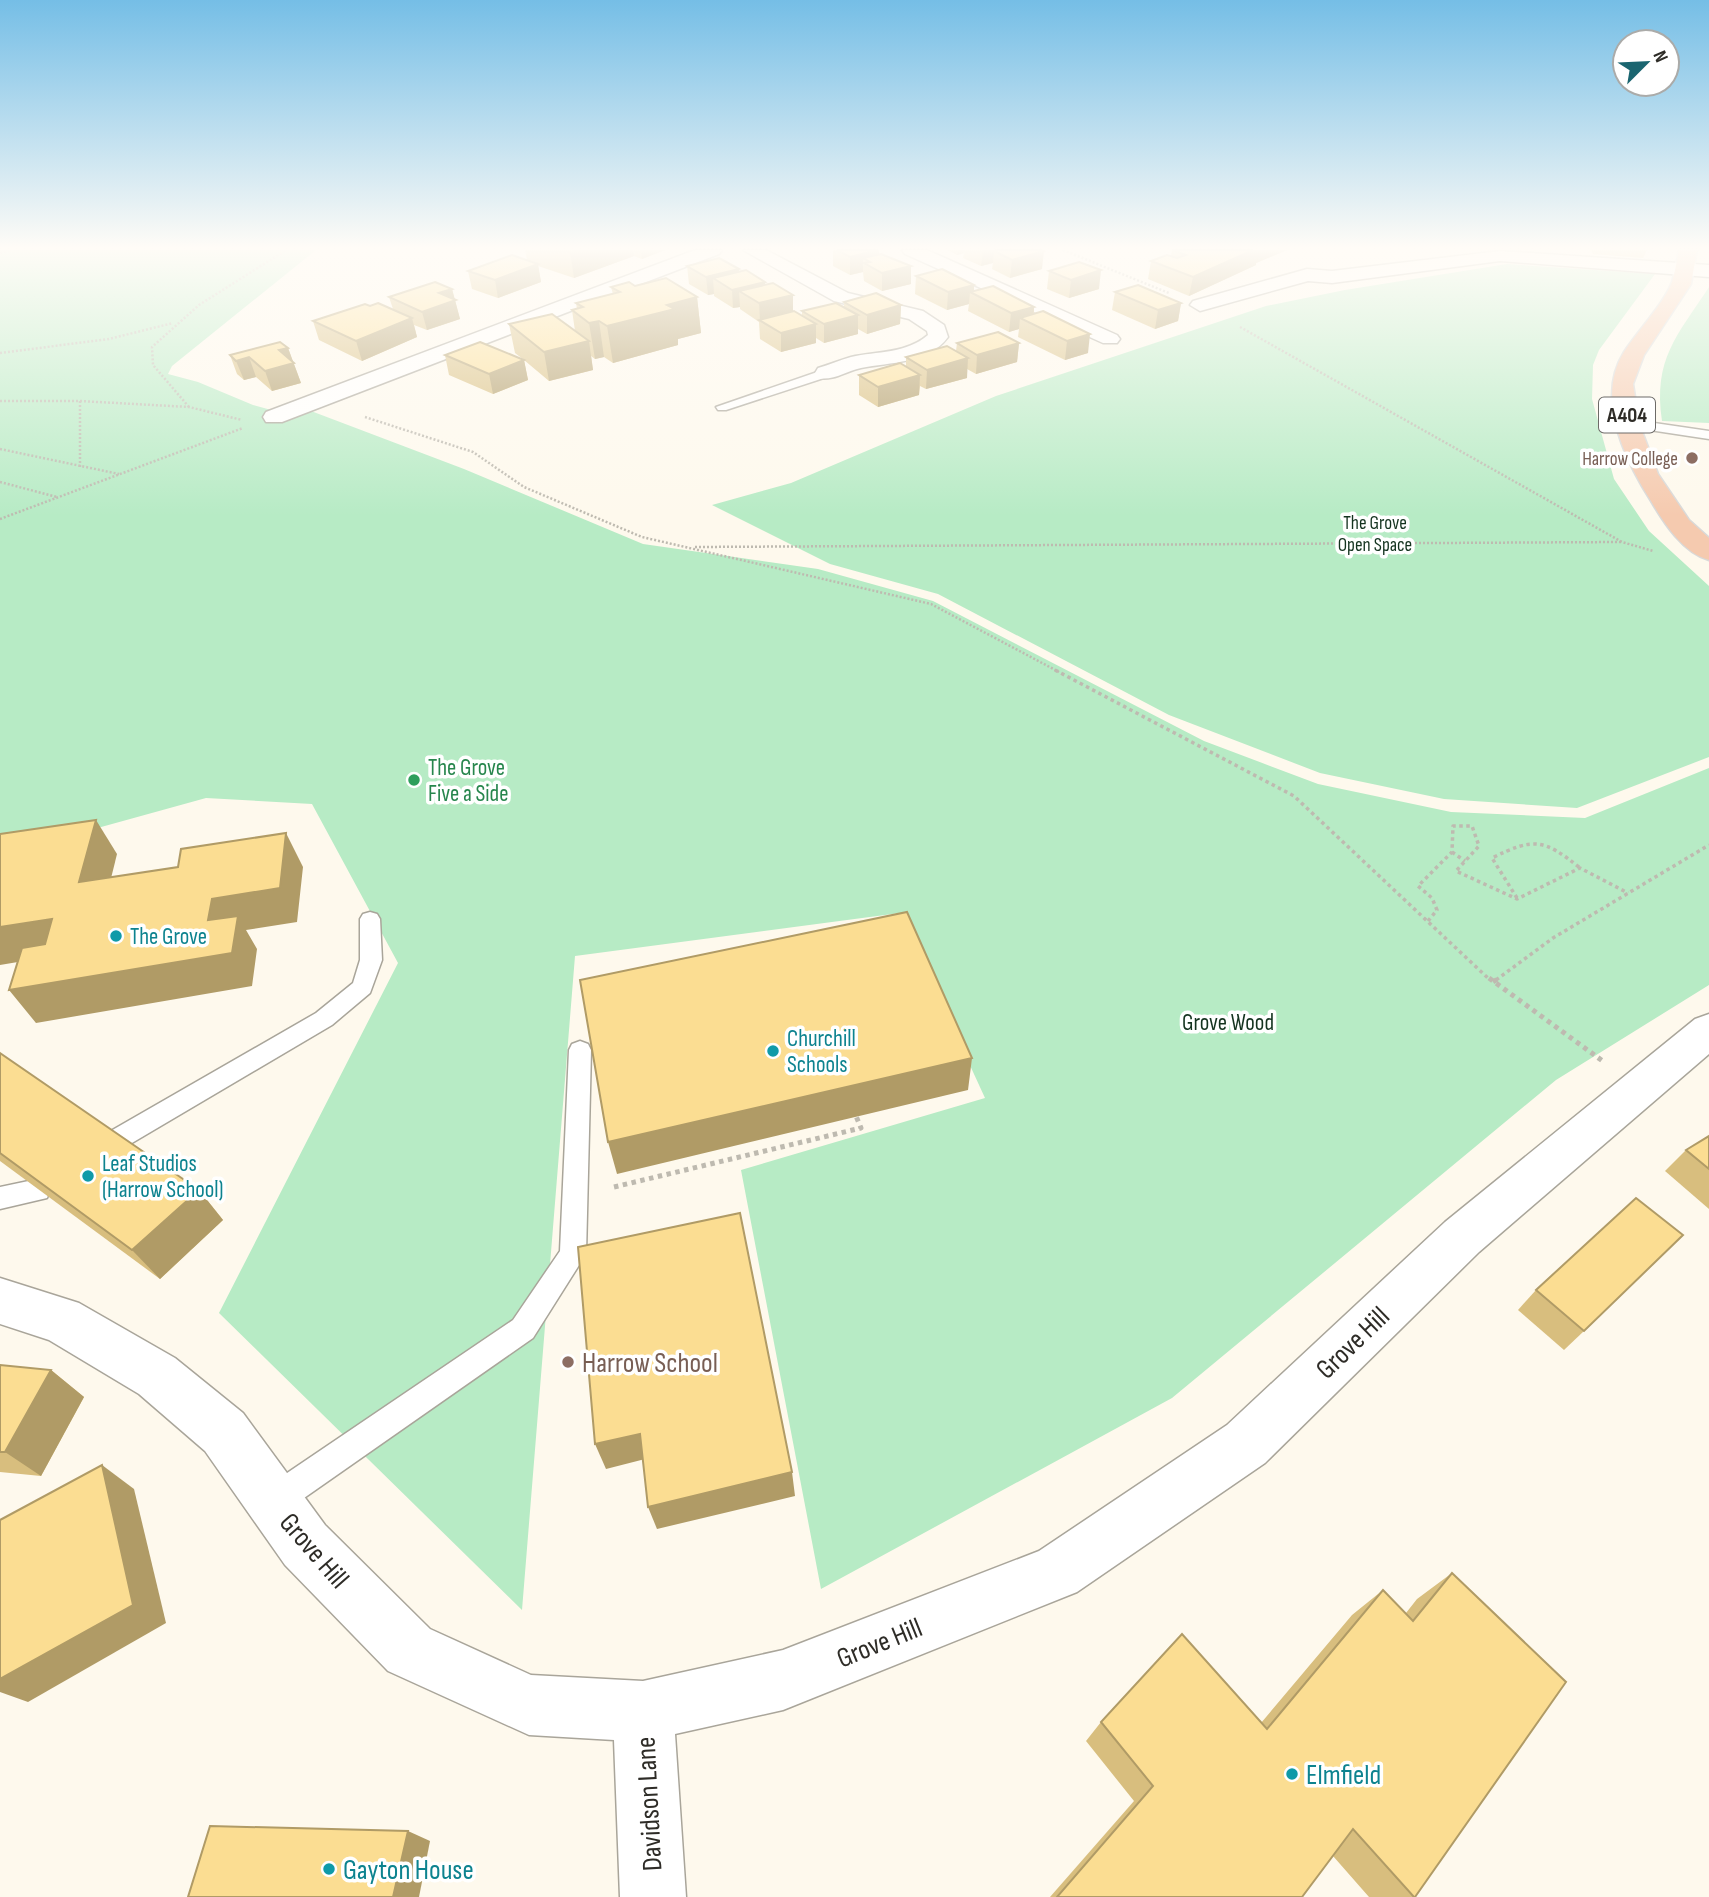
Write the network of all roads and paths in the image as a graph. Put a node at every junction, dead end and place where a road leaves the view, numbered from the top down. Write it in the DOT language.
graph roads {
  1 [pos="115,339"];
  2 [pos="160,339"];
  3 [pos="482,339"];
  4 [pos="937,339"];
  5 [pos="1260,339"];
  6 [pos="1644,339"];
  7 [pos="0,353"];
  8 [pos="826,373"];
  9 [pos="0,401"];
  10 [pos="80,401"];
  11 [pos="311,402"];
  12 [pos="189,407"];
  13 [pos="722,407"];
  14 [pos="274,417"];
  15 [pos="1627,423"];
  16 [pos="1709,435"];
  17 [pos="0,449"];
  18 [pos="80,467"];
  19 [pos="120,474"];
  20 [pos="0,482"];
  21 [pos="58,497"];
  22 [pos="0,519"];
  23 [pos="685,547"];
  24 [pos="1709,552"];
  25 [pos="1709,845"];
  26 [pos="1452,852"];
  27 [pos="1465,861"];
  28 [pos="1580,867"];
  29 [pos="1628,893"];
  30 [pos="1517,899"];
  31 [pos="370,919"];
  32 [pos="1428,921"];
  33 [pos="1493,982"];
  34 [pos="1709,1030"];
  35 [pos="1572,1041"];
  36 [pos="580,1050"];
  37 [pos="856,1116"];
  38 [pos="111,1143"];
  39 [pos="688,1157"];
  40 [pos="691,1170"];
  41 [pos="38,1190"];
  42 [pos="575,1191"];
  43 [pos="0,1198"];
  44 [pos="0,1301"];
  45 [pos="273,1501"];
  46 [pos="643,1711"];
  47 [pos="653,1897"];
  1 -- 7 [label="path"];
  2 -- 12 [label="path"];
  3 -- 11 [label="street"];
  4 -- 8 [label="street"];
  5 -- 23 [label="path"];
  6 -- 15 [label="main road, A404"];
  8 -- 13 [label="lane"];
  9 -- 10 [label="path"];
  10 -- 12 [label="path"];
  10 -- 18 [label="path"];
  11 -- 14 [label="street"];
  11 -- 23 [label="path"];
  12 -- 14 [label="path"];
  14 -- 19 [label="path"];
  15 -- 16 [label="lane"];
  15 -- 24 [label="main road, A404"];
  17 -- 18 [label="path"];
  18 -- 19 [label="path"];
  19 -- 21 [label="path"];
  20 -- 21 [label="path"];
  21 -- 22 [label="path"];
  23 -- 32 [label="path"];
  25 -- 29 [label="path"];
  26 -- 27 [label="path"];
  26 -- 27 [label="path"];
  26 -- 32 [label="path"];
  27 -- 30 [label="path"];
  28 -- 29 [label="path"];
  28 -- 30 [label="path"];
  28 -- 30 [label="path"];
  29 -- 33 [label="path"];
  31 -- 38 [label="lane"];
  32 -- 33 [label="path"];
  33 -- 35 [label="path"];
  34 -- 46 [label="street, Grove Hill"];
  36 -- 42 [label="lane"];
  37 -- 40 [label="path"];
  39 -- 40 [label="path"];
  40 -- 42 [label="path"];
  41 -- 43 [label="lane"];
  42 -- 45 [label="lane"];
  44 -- 45 [label="street, Grove Hill"];
  45 -- 46 [label="street, Grove Hill"];
  46 -- 47 [label="street, Davidson Lane"];
}
